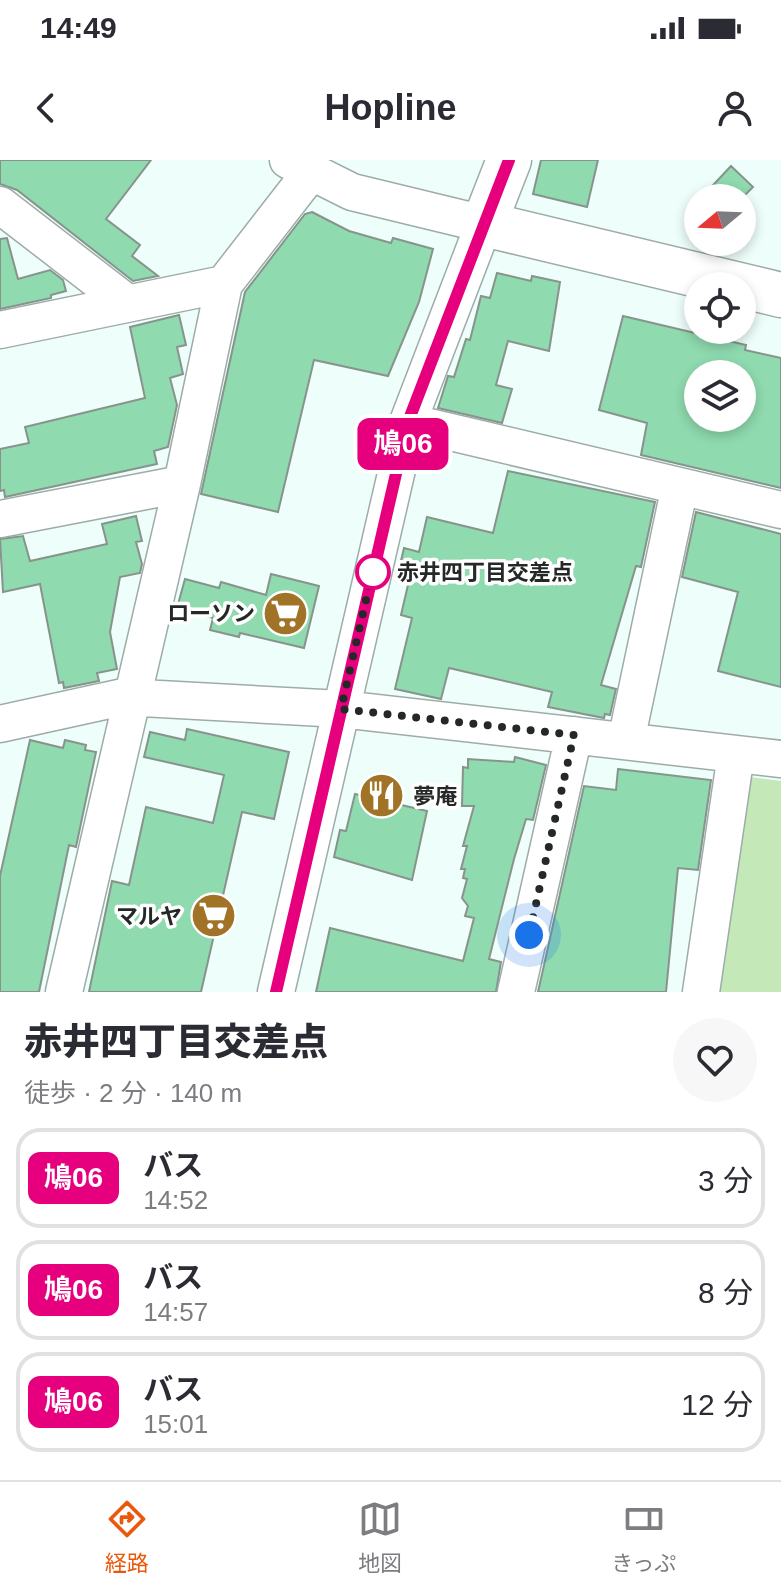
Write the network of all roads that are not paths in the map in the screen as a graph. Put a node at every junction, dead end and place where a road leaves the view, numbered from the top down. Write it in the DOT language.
graph roads {
  1 [pos="509,160"];
  2 [pos="300,166"];
  3 [pos="0,205"];
  4 [pos="484,224"];
  5 [pos="224,284"];
  6 [pos="781,295"];
  7 [pos="127,303"];
  8 [pos="0,330"];
  9 [pos="408,422"];
  10 [pos="182,484"];
  11 [pos="680,486"];
  12 [pos="781,510"];
  13 [pos="0,519"];
  14 [pos="130,698"];
  15 [pos="341,709"];
  16 [pos="0,724"];
  17 [pos="574,735"];
  18 [pos="626,741"];
  19 [pos="736,754"];
  20 [pos="781,759"];
  21 [pos="64,992"];
  22 [pos="276,992"];
  23 [pos="516,992"];
  24 [pos="701,992"];
  1 -- 4 [label="main road"];
  2 -- 4 [label="street"];
  2 -- 5 [label="street"];
  3 -- 7 [label="street"];
  4 -- 6 [label="main road"];
  4 -- 9 [label="street"];
  5 -- 7 [label="street"];
  5 -- 10 [label="street"];
  7 -- 8 [label="street"];
  9 -- 11 [label="street"];
  9 -- 15 [label="street"];
  10 -- 13 [label="street"];
  10 -- 14 [label="street"];
  11 -- 12 [label="street"];
  11 -- 18 [label="street"];
  14 -- 15 [label="street"];
  14 -- 16 [label="street"];
  14 -- 21 [label="street"];
  15 -- 17 [label="street"];
  15 -- 22 [label="street"];
  17 -- 18 [label="street"];
  17 -- 23 [label="street"];
  18 -- 19 [label="street"];
  19 -- 20 [label="street"];
  19 -- 24 [label="street"];
}
